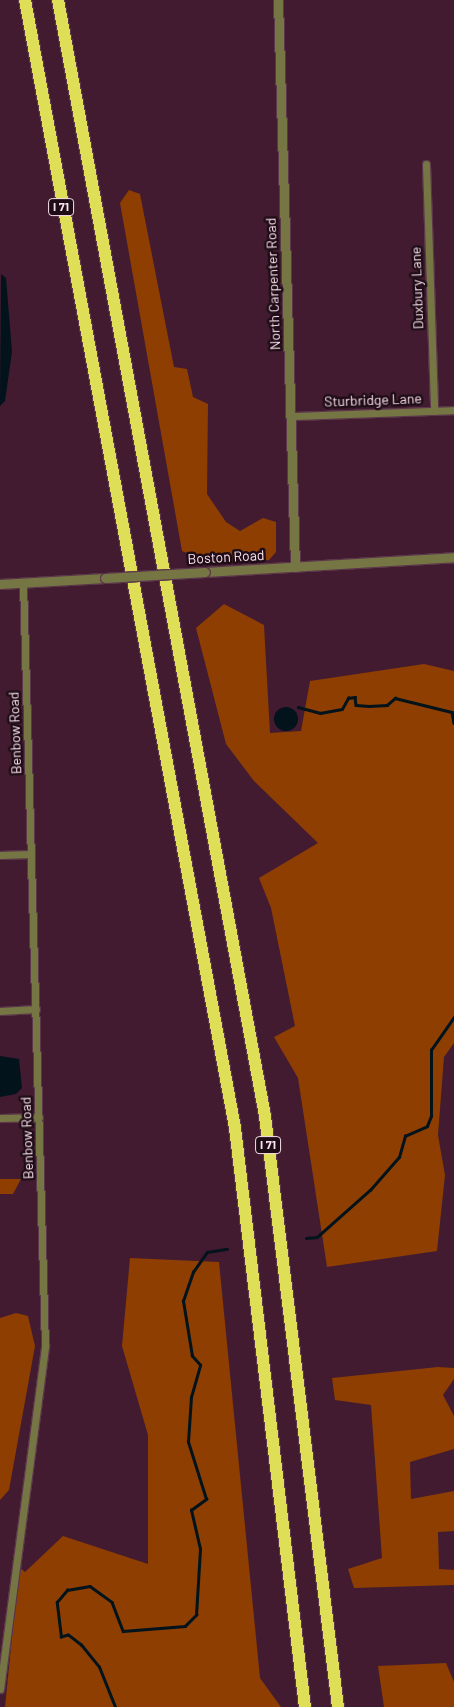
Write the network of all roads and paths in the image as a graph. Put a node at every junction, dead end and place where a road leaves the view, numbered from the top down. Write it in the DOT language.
graph roads {
  1 [pos="25,0"];
  2 [pos="58,0"];
  3 [pos="278,0"];
  4 [pos="426,164"];
  5 [pos="454,410"];
  6 [pos="434,411"];
  7 [pos="292,416"];
  8 [pos="454,557"];
  9 [pos="295,566"];
  10 [pos="23,583"];
  11 [pos="0,584"];
  12 [pos="31,854"];
  13 [pos="0,855"];
  14 [pos="36,1009"];
  15 [pos="0,1011"];
  16 [pos="39,1117"];
  17 [pos="0,1118"];
  18 [pos="0,1689"];
  19 [pos="305,1707"];
  20 [pos="338,1707"];
  1 -- 19 [label="highway, I 71"];
  2 -- 20 [label="highway, I 71"];
  3 -- 7 [label="street, North Carpenter Road"];
  4 -- 6 [label="street, Duxbury Lane"];
  5 -- 6 [label="street, Sturbridge Lane"];
  6 -- 7 [label="street, Sturbridge Lane"];
  7 -- 9 [label="street, North Carpenter Road"];
  8 -- 9 [label="street, Boston Road"];
  9 -- 10 [label="street, Boston Road, bridge"];
  10 -- 11 [label="street, Boston Road"];
  10 -- 12 [label="street, Benbow Road"];
  12 -- 13 [label="street"];
  12 -- 14 [label="street, Benbow Road"];
  14 -- 15 [label="street"];
  14 -- 16 [label="street, Benbow Road"];
  16 -- 17 [label="street"];
  16 -- 18 [label="street, Benbow Road"];
}
